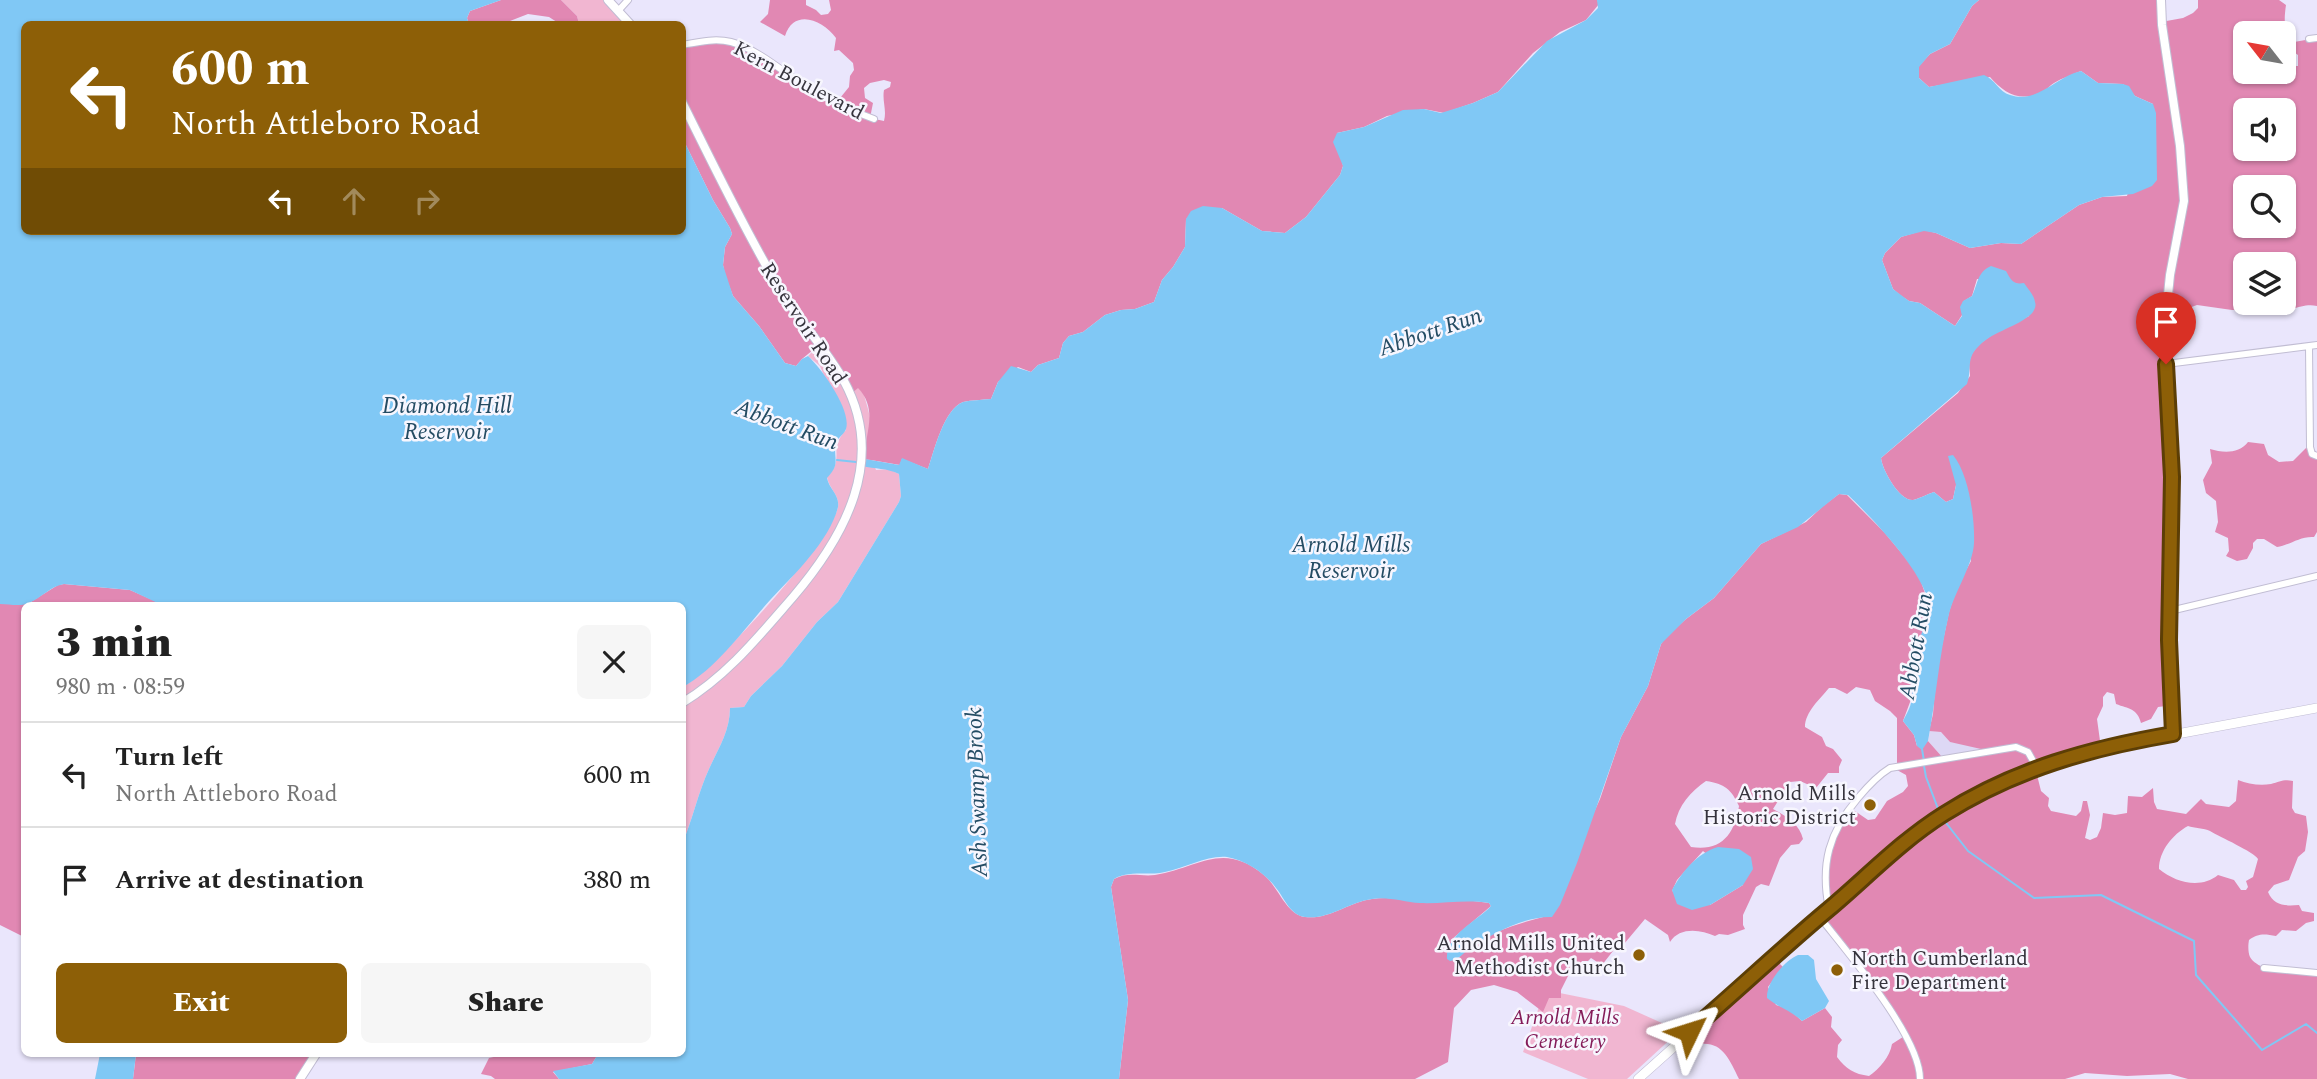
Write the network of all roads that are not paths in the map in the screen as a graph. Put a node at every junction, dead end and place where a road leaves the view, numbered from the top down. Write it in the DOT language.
graph roads {
  1 [pos="608,0"];
  2 [pos="628,0"];
  3 [pos="2161,0"];
  4 [pos="618,11"];
  5 [pos="627,21"];
  6 [pos="2317,38"];
  7 [pos="2309,39"];
  8 [pos="686,44"];
  9 [pos="686,110"];
  10 [pos="874,119"];
  11 [pos="2317,345"];
  12 [pos="2309,346"];
  13 [pos="2166,364"];
  14 [pos="2315,455"];
  15 [pos="2317,576"];
  16 [pos="2169,611"];
  17 [pos="686,701"];
  18 [pos="2317,708"];
  19 [pos="2173,734"];
  20 [pos="2037,768"];
  21 [pos="1829,909"];
  22 [pos="1819,916"];
  23 [pos="2264,968"];
  24 [pos="2317,973"];
  25 [pos="314,1057"];
  26 [pos="300,1079"];
  27 [pos="1638,1079"];
  28 [pos="1920,1079"];
  1 -- 4 [label="street"];
  2 -- 4 [label="street"];
  3 -- 13 [label="street"];
  4 -- 5 [label="street"];
  6 -- 7 [label="street"];
  8 -- 10 [label="street, Kern Boulevard"];
  9 -- 17 [label="street, Reservoir Road"];
  11 -- 12 [label="street"];
  12 -- 13 [label="street"];
  12 -- 14 [label="street"];
  13 -- 16 [label="street"];
  15 -- 16 [label="street"];
  16 -- 19 [label="street"];
  18 -- 19 [label="main road"];
  19 -- 20 [label="main road"];
  20 -- 21 [label="main road"];
  20 -- 21 [label="street"];
  21 -- 22 [label="main road"];
  22 -- 27 [label="main road"];
  22 -- 28 [label="street"];
  23 -- 24 [label="street"];
  25 -- 26 [label="street"];
}
